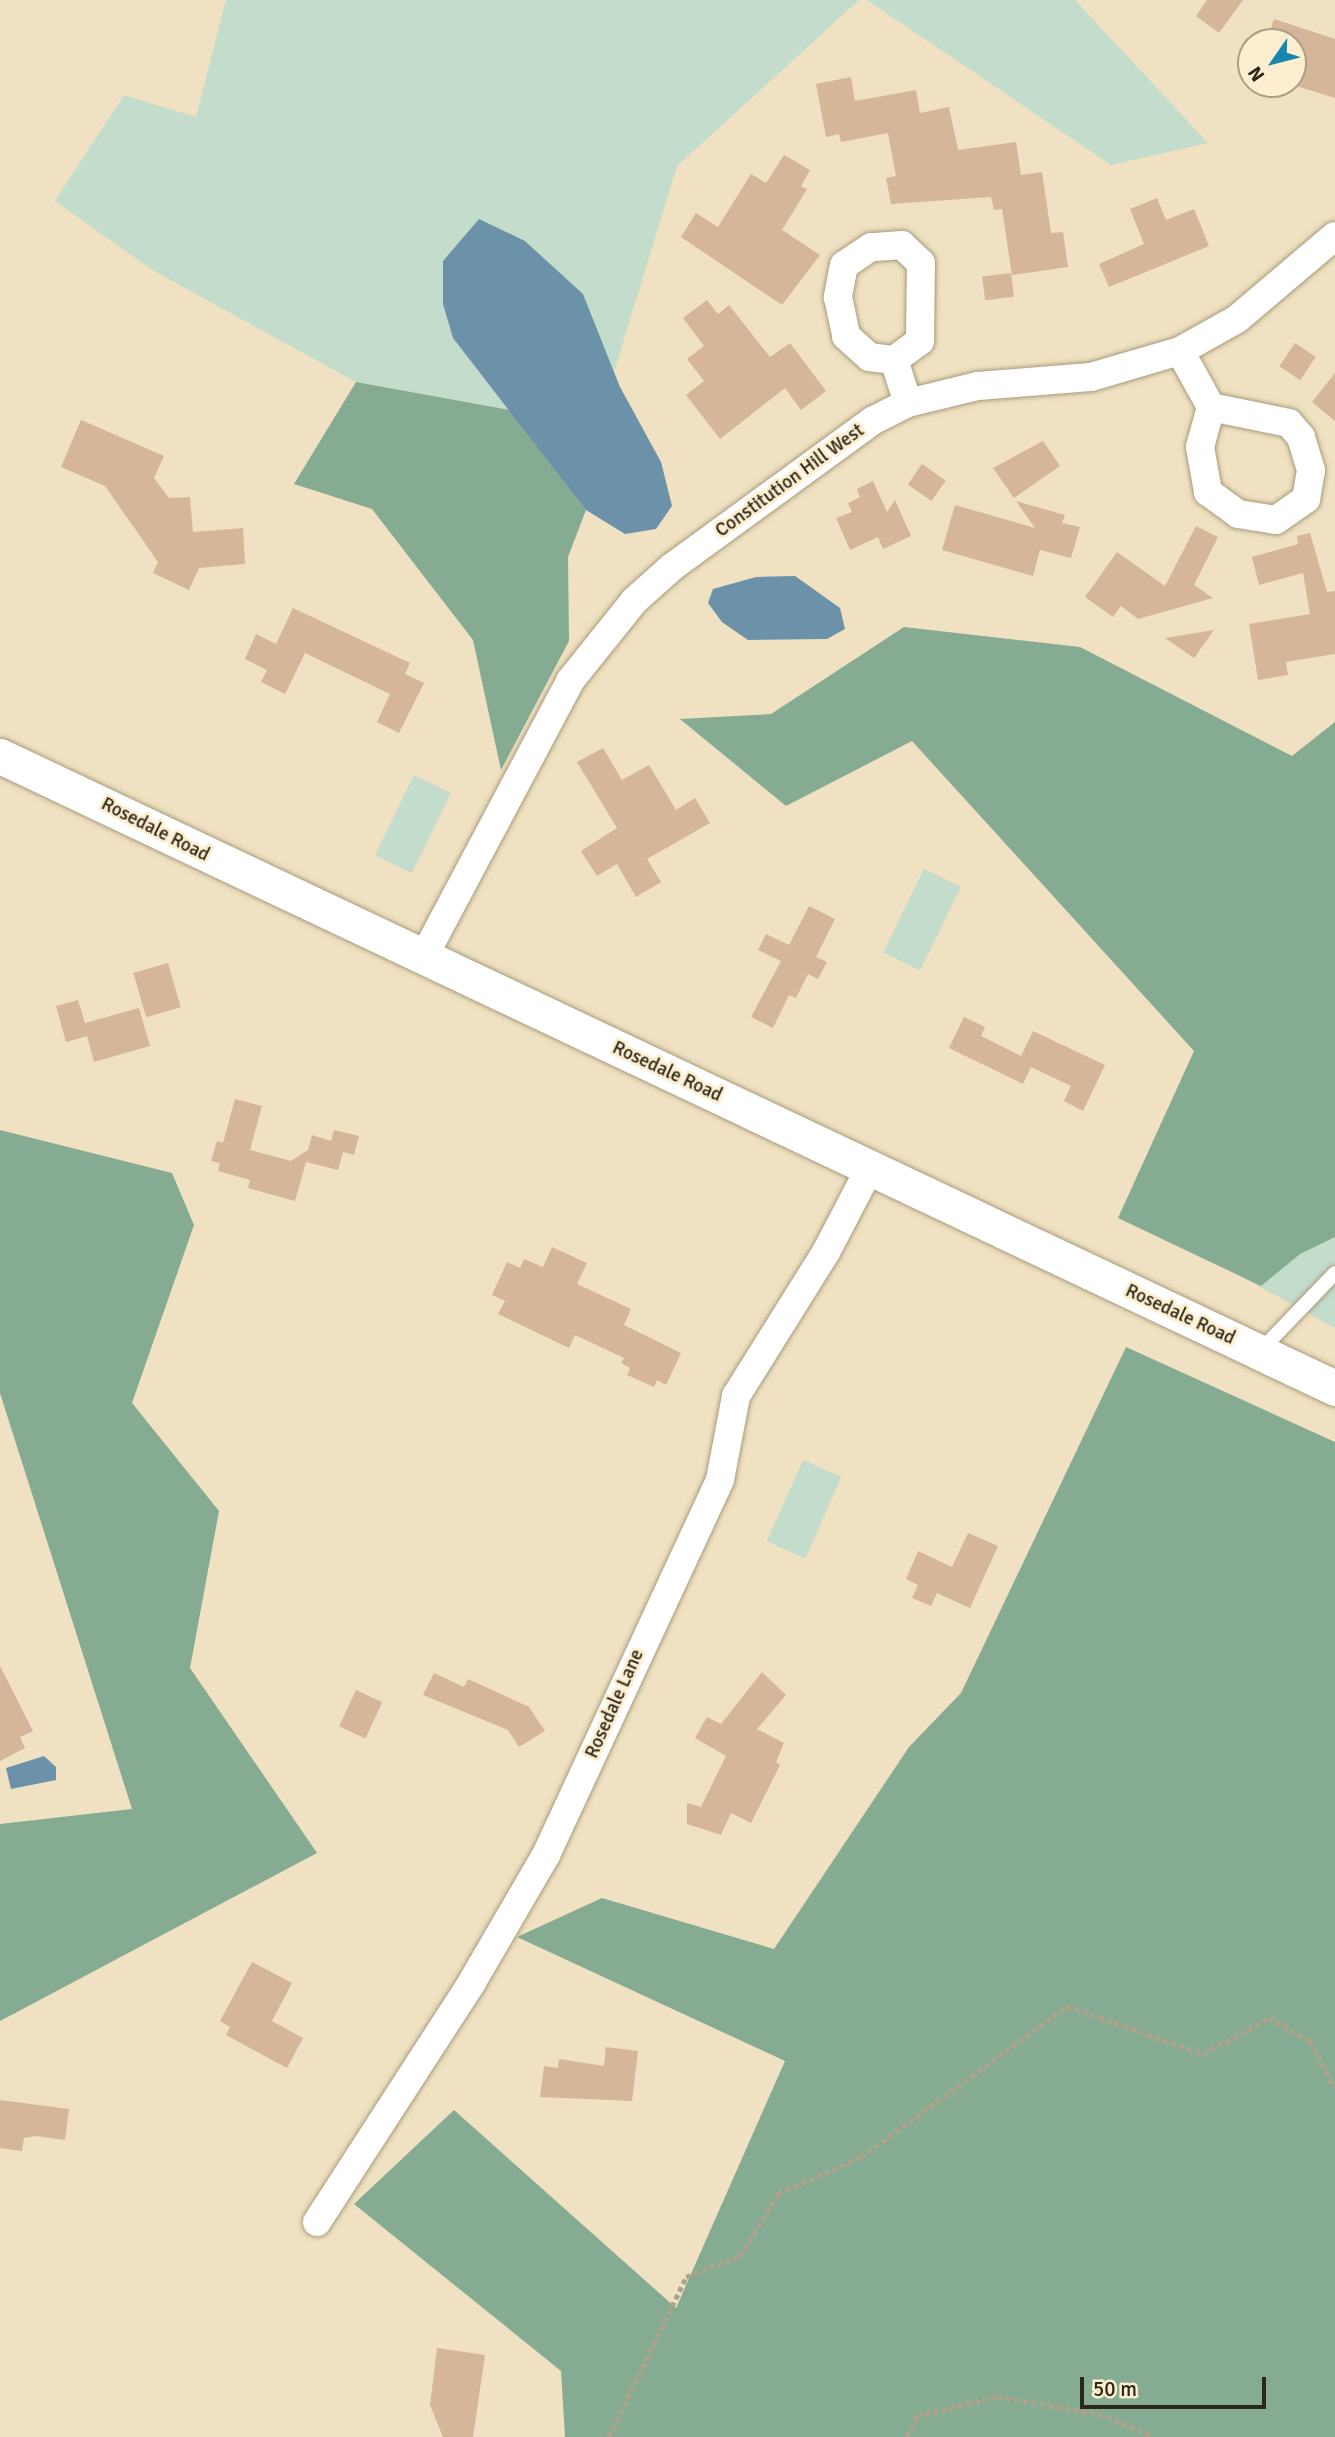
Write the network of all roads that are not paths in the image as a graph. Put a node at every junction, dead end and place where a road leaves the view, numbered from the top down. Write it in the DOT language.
graph roads {
  1 [pos="1335,236"];
  2 [pos="1180,351"];
  3 [pos="894,360"];
  4 [pos="908,402"];
  5 [pos="1211,407"];
  6 [pos="0,756"];
  7 [pos="423,958"];
  8 [pos="870,1168"];
  9 [pos="1335,1273"];
  10 [pos="1259,1352"];
  11 [pos="1335,1388"];
  12 [pos="317,2222"];
  1 -- 2 [label="street, Constitution Hill West"];
  2 -- 4 [label="street, Constitution Hill West"];
  2 -- 5 [label="street"];
  3 -- 4 [label="street"];
  4 -- 7 [label="street, Constitution Hill West"];
  5 -- 5 [label="street"];
  6 -- 7 [label="street, Rosedale Road"];
  7 -- 8 [label="street, Rosedale Road"];
  8 -- 10 [label="street, Rosedale Road"];
  8 -- 12 [label="street, Rosedale Lane"];
  9 -- 10 [label="lane"];
  10 -- 11 [label="street, Rosedale Road"];
}
